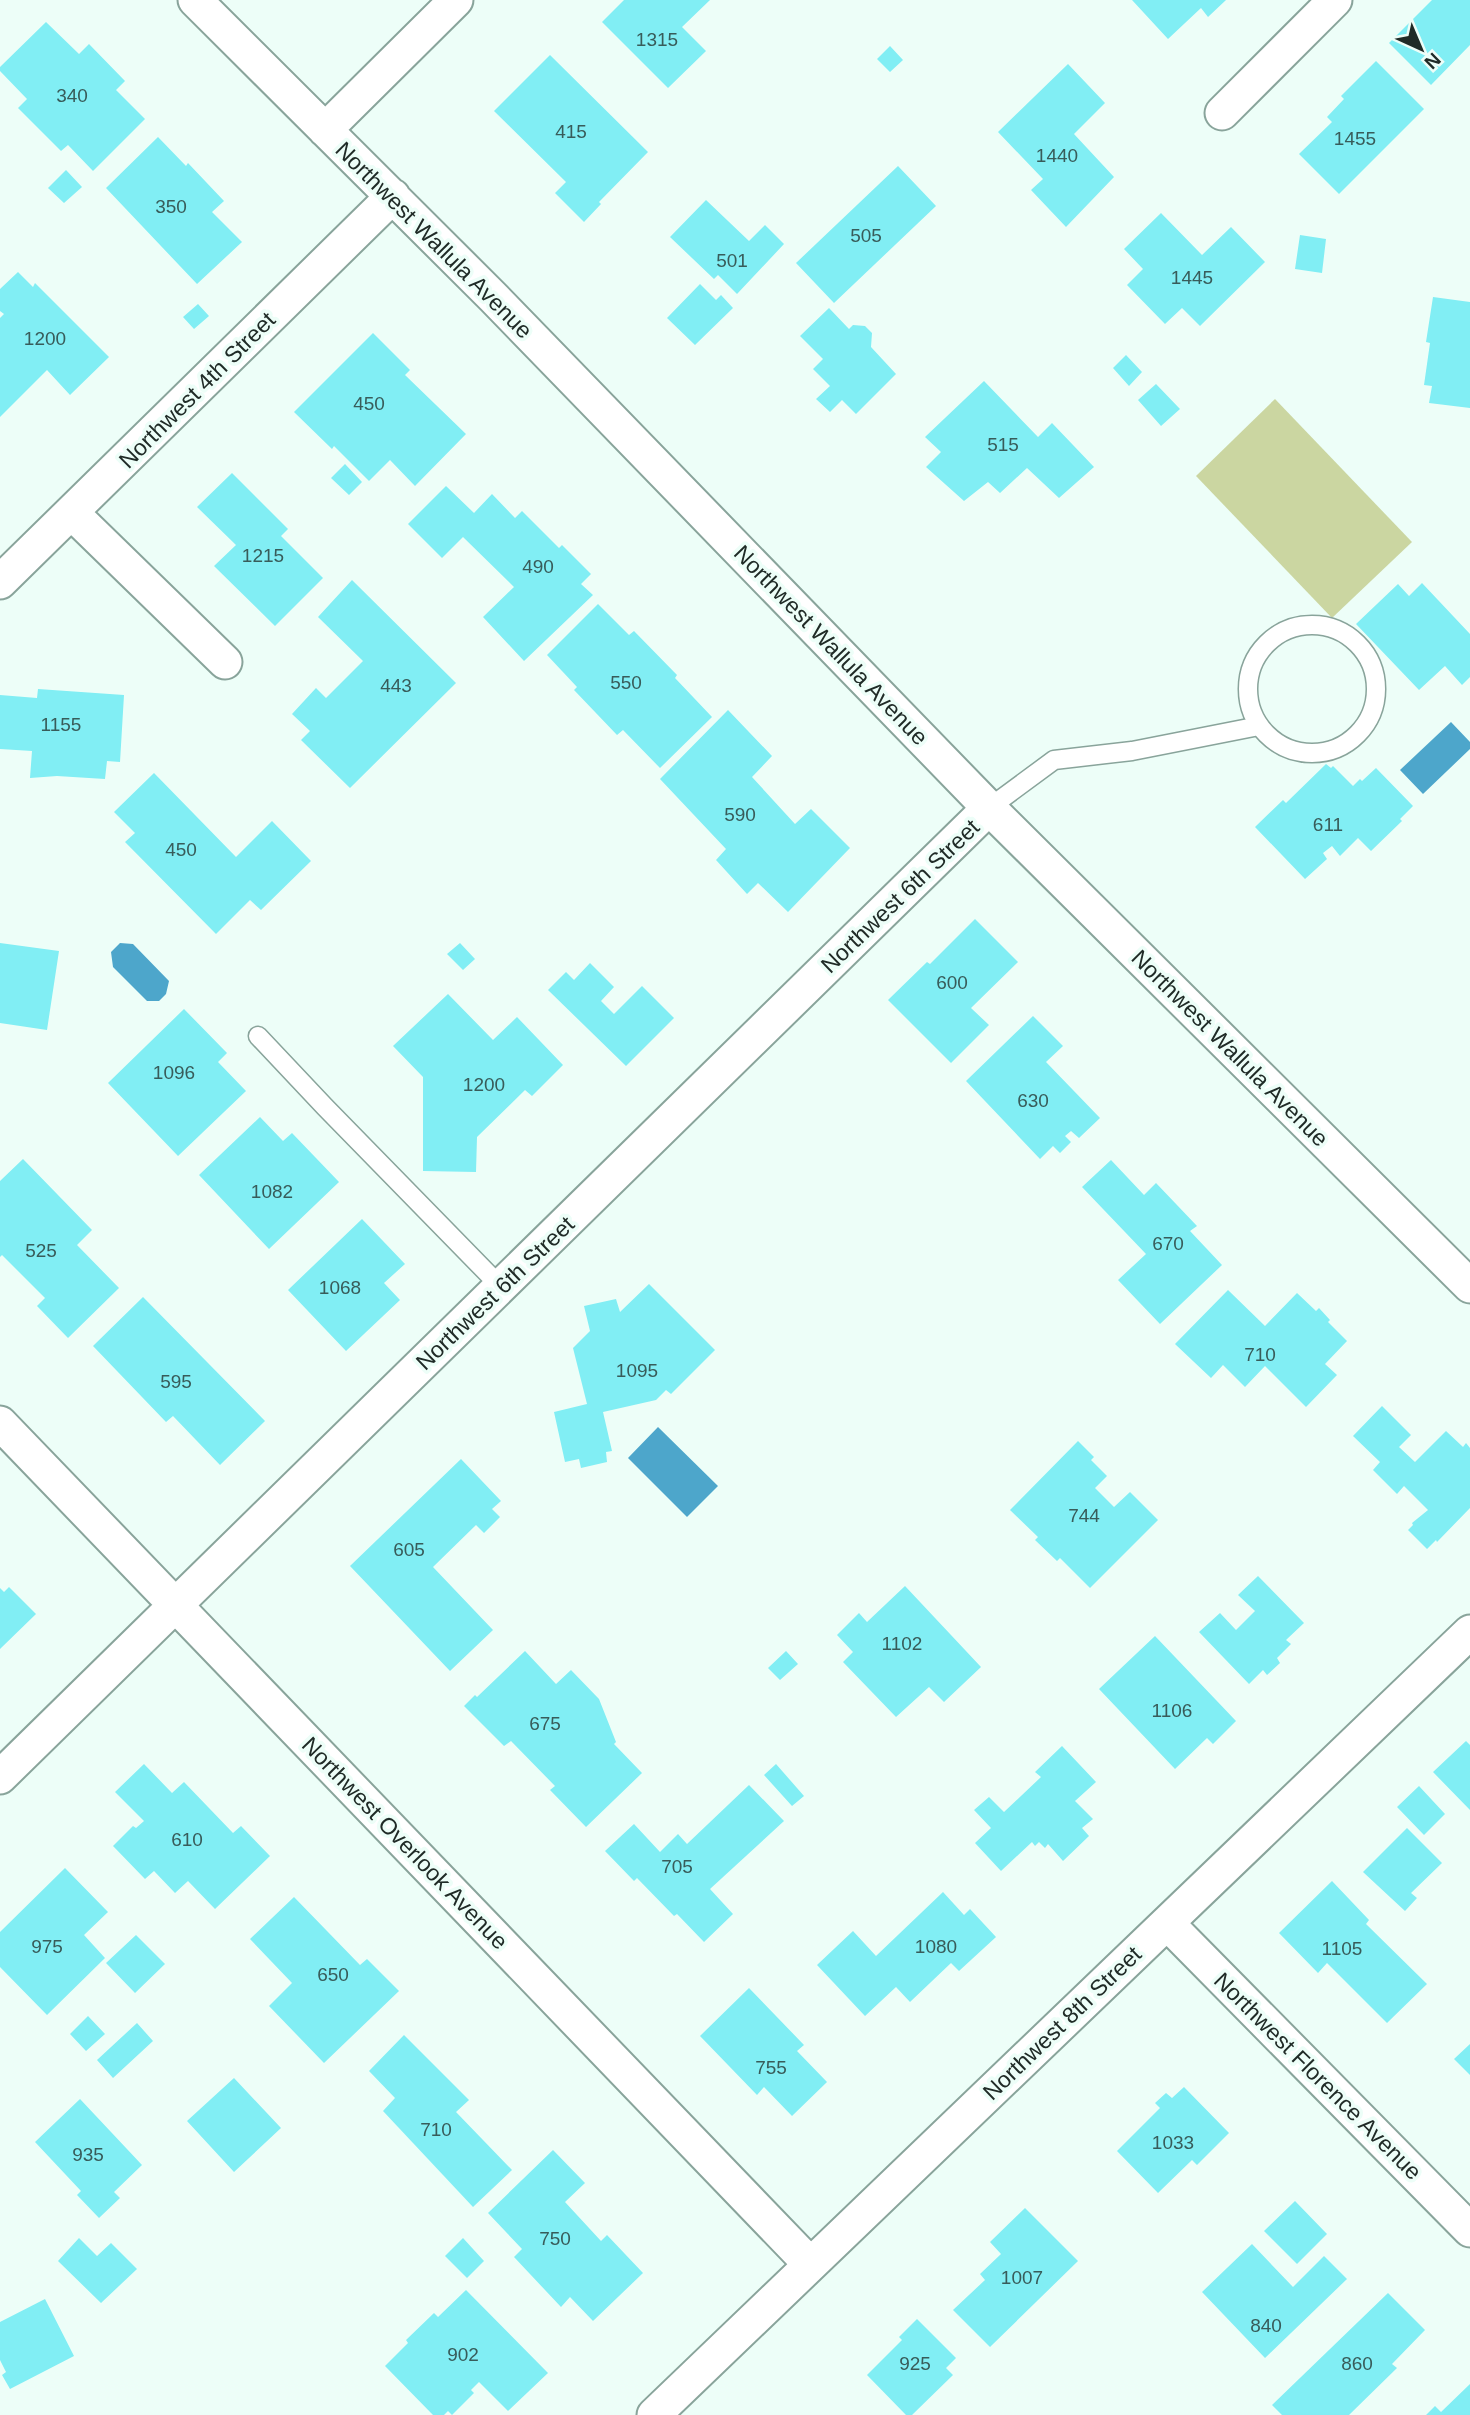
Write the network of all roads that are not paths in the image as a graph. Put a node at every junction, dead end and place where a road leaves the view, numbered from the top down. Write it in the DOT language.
graph roads {
  1 [pos="195,0"];
  2 [pos="456,0"];
  3 [pos="1335,0"];
  4 [pos="1222,113"];
  5 [pos="325,130"];
  6 [pos="393,197"];
  7 [pos="72,513"];
  8 [pos="0,582"];
  9 [pos="225,662"];
  10 [pos="1259,726"];
  11 [pos="989,808"];
  12 [pos="258,1036"];
  13 [pos="1470,1286"];
  14 [pos="501,1287"];
  15 [pos="0,1423"];
  16 [pos="176,1606"];
  17 [pos="1470,1632"];
  18 [pos="0,1777"];
  19 [pos="1167,1923"];
  20 [pos="1470,2230"];
  21 [pos="810,2263"];
  22 [pos="654,2415"];
  1 -- 5 [label="street, Northwest Wallula Avenue"];
  2 -- 5 [label="street"];
  3 -- 4 [label="street"];
  5 -- 6 [label="street, Northwest Wallula Avenue"];
  6 -- 7 [label="street, Northwest 4th Street"];
  6 -- 11 [label="street, Northwest Wallula Avenue"];
  7 -- 8 [label="street, Northwest 4th Street"];
  7 -- 9 [label="street"];
  10 -- 10 [label="lane"];
  10 -- 11 [label="lane"];
  11 -- 13 [label="street, Northwest Wallula Avenue"];
  11 -- 14 [label="street, Northwest 6th Street"];
  12 -- 14 [label="lane"];
  14 -- 16 [label="street, Northwest 6th Street"];
  15 -- 16 [label="street, Northwest Overlook Avenue"];
  16 -- 18 [label="street, Northwest 6th Street"];
  16 -- 21 [label="street, Northwest Overlook Avenue"];
  17 -- 19 [label="street, Northwest 8th Street"];
  19 -- 20 [label="street, Northwest Florence Avenue"];
  19 -- 21 [label="street, Northwest 8th Street"];
  21 -- 22 [label="street, Northwest 8th Street"];
}
